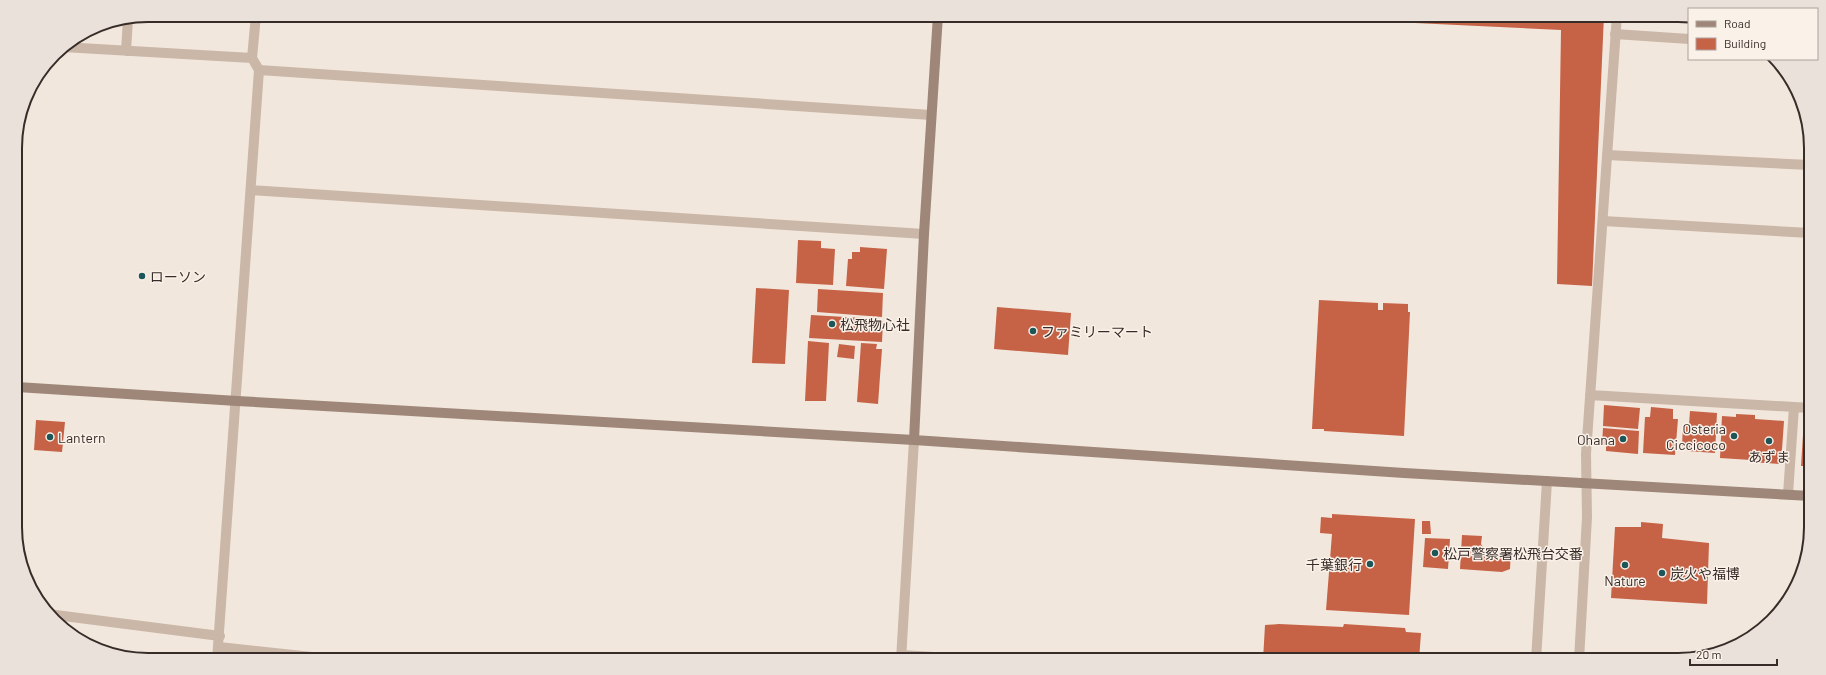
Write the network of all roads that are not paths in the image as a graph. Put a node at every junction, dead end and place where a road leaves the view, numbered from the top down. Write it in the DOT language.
graph roads {
  1 [pos="255,22"];
  2 [pos="938,22"];
  3 [pos="1617,22"];
  4 [pos="128,24"];
  5 [pos="1616,34"];
  6 [pos="1688,39"];
  7 [pos="72,48"];
  8 [pos="126,52"];
  9 [pos="252,58"];
  10 [pos="259,70"];
  11 [pos="931,115"];
  12 [pos="1607,154"];
  13 [pos="1804,165"];
  14 [pos="252,190"];
  15 [pos="1603,221"];
  16 [pos="1804,233"];
  17 [pos="924,234"];
  18 [pos="22,387"];
  19 [pos="1590,395"];
  20 [pos="237,401"];
  21 [pos="1794,407"];
  22 [pos="1804,408"];
  23 [pos="914,440"];
  24 [pos="1547,481"];
  25 [pos="1586,483"];
  26 [pos="1788,494"];
  27 [pos="1804,495"];
  28 [pos="58,615"];
  29 [pos="220,636"];
  30 [pos="219,647"];
  31 [pos="218,653"];
  32 [pos="275,653"];
  33 [pos="901,653"];
  34 [pos="1536,653"];
  35 [pos="1579,653"];
  1 -- 9 [label="street"];
  2 -- 11 [label="street"];
  3 -- 5 [label="street"];
  4 -- 8 [label="street"];
  5 -- 6 [label="street"];
  5 -- 12 [label="street"];
  7 -- 8 [label="street"];
  8 -- 9 [label="street"];
  9 -- 10 [label="street"];
  10 -- 11 [label="street"];
  10 -- 14 [label="street"];
  11 -- 17 [label="street"];
  12 -- 13 [label="street"];
  12 -- 15 [label="street"];
  14 -- 17 [label="street"];
  14 -- 20 [label="street"];
  15 -- 16 [label="street"];
  15 -- 19 [label="street"];
  17 -- 23 [label="street"];
  18 -- 20 [label="street"];
  19 -- 21 [label="street"];
  19 -- 25 [label="street"];
  20 -- 23 [label="street"];
  20 -- 29 [label="street"];
  21 -- 22 [label="street"];
  21 -- 26 [label="street"];
  23 -- 24 [label="street"];
  23 -- 33 [label="street"];
  24 -- 25 [label="street"];
  24 -- 34 [label="street"];
  25 -- 26 [label="street"];
  25 -- 35 [label="street"];
  26 -- 27 [label="street"];
  28 -- 29 [label="street"];
  29 -- 30 [label="street"];
  30 -- 31 [label="street"];
  30 -- 32 [label="street"];
}
